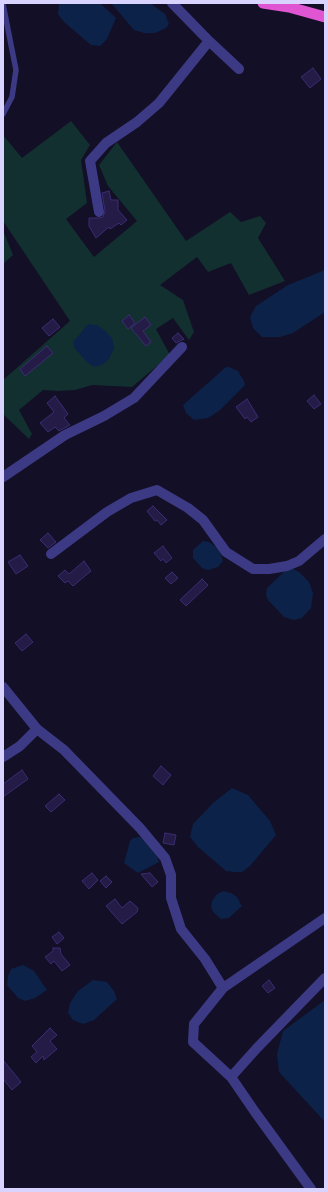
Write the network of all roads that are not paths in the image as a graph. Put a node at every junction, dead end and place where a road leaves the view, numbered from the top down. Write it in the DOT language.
graph roads {
  1 [pos="172,3"];
  2 [pos="263,3"];
  3 [pos="3,4"];
  4 [pos="325,18"];
  5 [pos="209,41"];
  6 [pos="239,69"];
  7 [pos="3,114"];
  8 [pos="99,212"];
  9 [pos="182,347"];
  10 [pos="3,477"];
  11 [pos="325,538"];
  12 [pos="51,554"];
  13 [pos="3,687"];
  14 [pos="37,729"];
  15 [pos="3,757"];
  16 [pos="325,918"];
  17 [pos="325,978"];
  18 [pos="224,988"];
  19 [pos="231,1077"];
  20 [pos="312,1189"];
  1 -- 5 [label="street"];
  2 -- 4 [label="highway"];
  3 -- 7 [label="lane"];
  5 -- 6 [label="street"];
  5 -- 8 [label="street"];
  9 -- 10 [label="street"];
  11 -- 12 [label="street"];
  13 -- 14 [label="street"];
  14 -- 15 [label="street"];
  14 -- 18 [label="street"];
  16 -- 18 [label="street"];
  17 -- 19 [label="street"];
  18 -- 19 [label="street"];
  19 -- 20 [label="street"];
}
